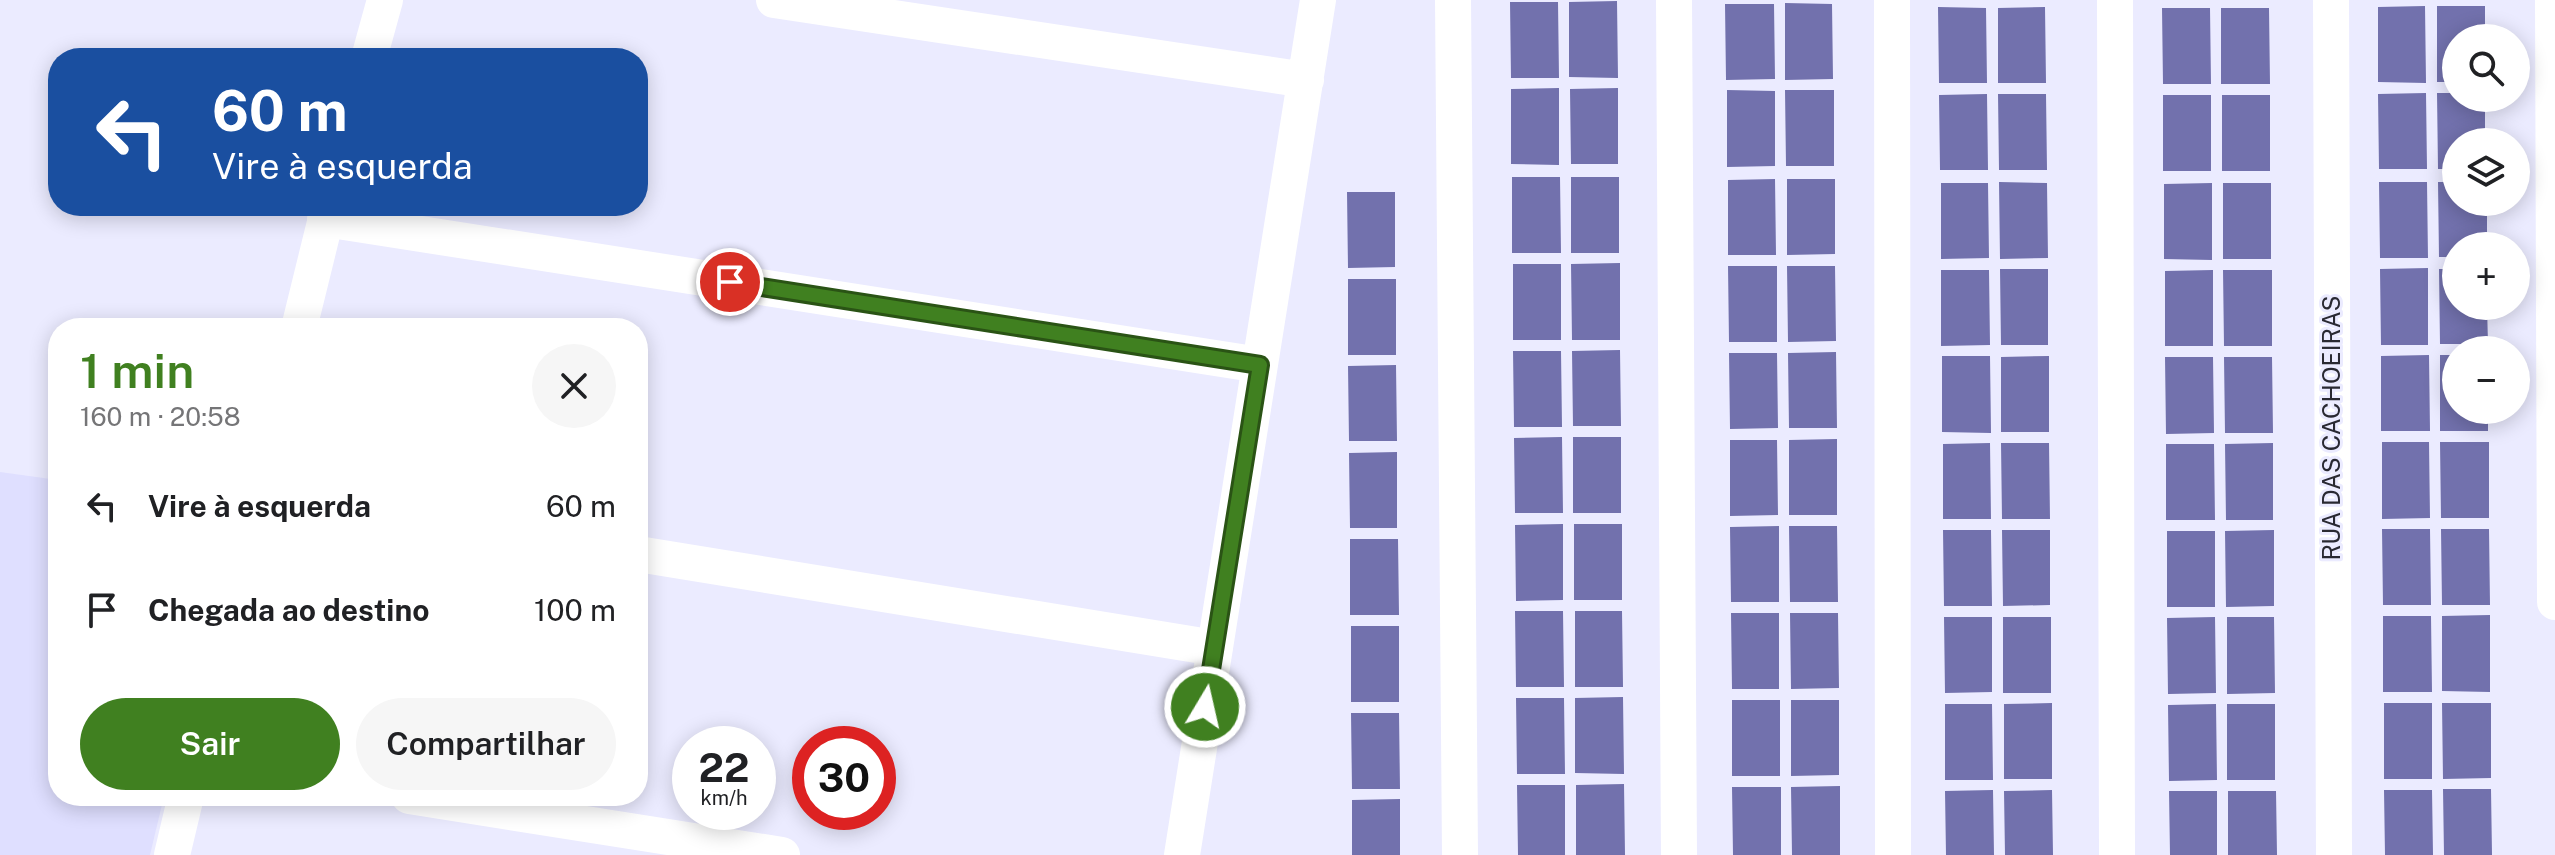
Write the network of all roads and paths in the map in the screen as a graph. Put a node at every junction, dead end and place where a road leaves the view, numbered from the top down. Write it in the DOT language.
graph roads {
  1 [pos="385,0"];
  2 [pos="774,0"];
  3 [pos="1318,0"];
  4 [pos="1453,0"];
  5 [pos="1674,0"];
  6 [pos="1892,0"];
  7 [pos="2115,0"];
  8 [pos="2331,0"];
  9 [pos="2553,0"];
  10 [pos="372,48"];
  11 [pos="1306,80"];
  12 [pos="326,216"];
  13 [pos="351,216"];
  14 [pos="301,318"];
  15 [pos="1260,365"];
  16 [pos="648,556"];
  17 [pos="2555,602"];
  18 [pos="1215,648"];
  19 [pos="184,806"];
  20 [pos="472,806"];
  21 [pos="172,855"];
  22 [pos="782,855"];
  23 [pos="1182,855"];
  24 [pos="1460,855"];
  25 [pos="1679,855"];
  26 [pos="1893,855"];
  27 [pos="2117,855"];
  28 [pos="2334,855"];
  1 -- 10 [label="street"];
  2 -- 11 [label="street"];
  3 -- 11 [label="street"];
  4 -- 24 [label="street"];
  5 -- 25 [label="street"];
  6 -- 26 [label="street"];
  7 -- 27 [label="street"];
  8 -- 28 [label="street, RUA DAS CACHOEIRAS"];
  9 -- 17 [label="street"];
  11 -- 15 [label="street"];
  12 -- 14 [label="street"];
  13 -- 15 [label="street"];
  15 -- 18 [label="street"];
  16 -- 18 [label="street"];
  18 -- 23 [label="street"];
  19 -- 21 [label="street"];
  20 -- 22 [label="street"];
}
